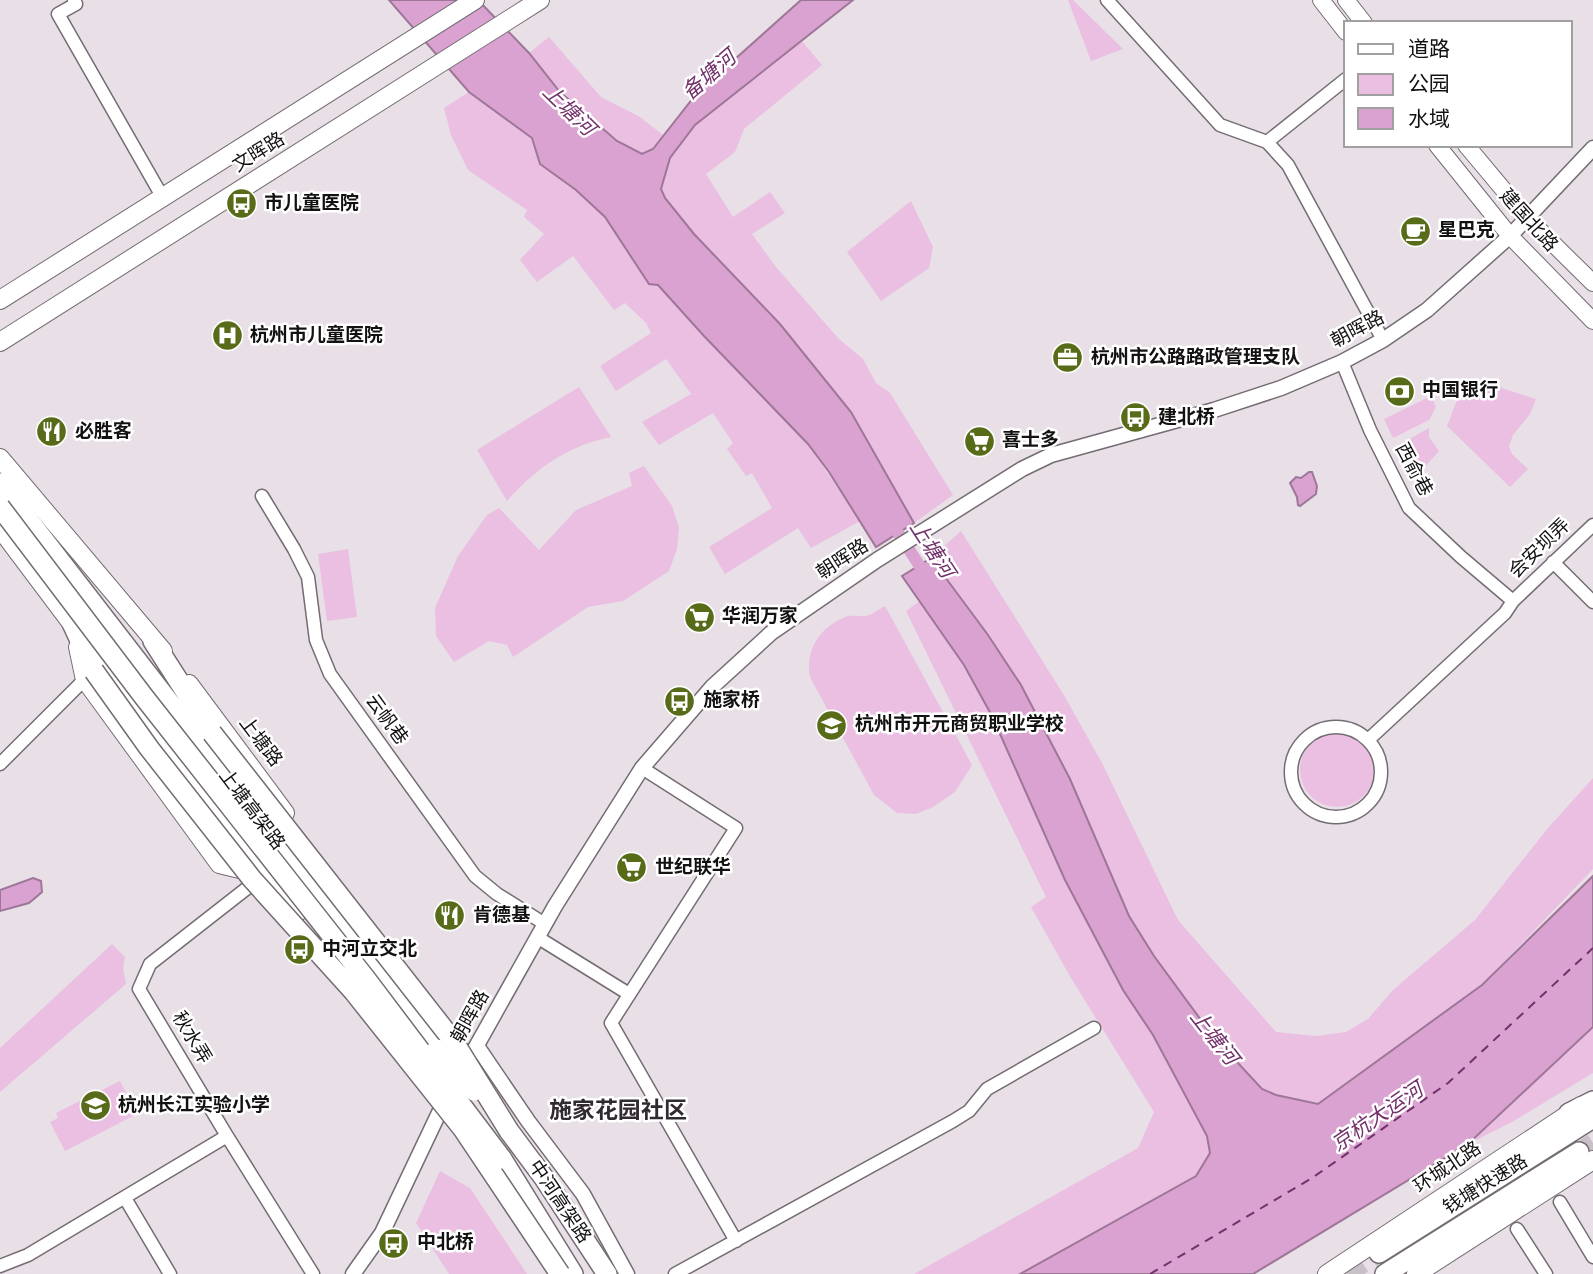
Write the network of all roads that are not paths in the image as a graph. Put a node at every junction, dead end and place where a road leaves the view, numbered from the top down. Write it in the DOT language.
graph roads {
  1 [pos="74,0"];
  2 [pos="475,0"];
  3 [pos="1107,0"];
  4 [pos="1321,0"];
  5 [pos="1346,0"];
  6 [pos="536,3"];
  7 [pos="1362,21"];
  8 [pos="1344,29"];
  9 [pos="1344,81"];
  10 [pos="1267,142"];
  11 [pos="1439,147"];
  12 [pos="1468,147"];
  13 [pos="1593,148"];
  14 [pos="163,198"];
  15 [pos="1528,219"];
  16 [pos="1510,236"];
  17 [pos="1593,283"];
  18 [pos="0,300"];
  19 [pos="1593,321"];
  20 [pos="1383,340"];
  21 [pos="0,342"];
  22 [pos="1342,362"];
  23 [pos="0,458"];
  24 [pos="0,483"];
  25 [pos="262,496"];
  26 [pos="0,507"];
  27 [pos="1593,524"];
  28 [pos="0,528"];
  29 [pos="1553,562"];
  30 [pos="1513,601"];
  31 [pos="1593,602"];
  32 [pos="71,621"];
  33 [pos="153,640"];
  34 [pos="89,676"];
  35 [pos="1368,740"];
  36 [pos="0,764"];
  37 [pos="642,768"];
  38 [pos="264,876"];
  39 [pos="541,930"];
  40 [pos="629,994"];
  41 [pos="1094,1028"];
  42 [pos="477,1046"];
  43 [pos="464,1068"];
  44 [pos="1593,1100"];
  45 [pos="440,1107"];
  46 [pos="1569,1113"];
  47 [pos="1593,1118"];
  48 [pos="509,1131"];
  49 [pos="227,1136"];
  50 [pos="1586,1156"];
  51 [pos="502,1159"];
  52 [pos="125,1198"];
  53 [pos="1560,1202"];
  54 [pos="516,1207"];
  55 [pos="1517,1229"];
  56 [pos="736,1241"];
  57 [pos="1379,1253"];
  58 [pos="1593,1257"];
  59 [pos="0,1266"];
  60 [pos="170,1274"];
  61 [pos="313,1274"];
  62 [pos="353,1274"];
  63 [pos="560,1274"];
  64 [pos="573,1274"];
  65 [pos="607,1274"];
  66 [pos="627,1274"];
  67 [pos="675,1274"];
  68 [pos="1327,1274"];
  69 [pos="1385,1274"];
  70 [pos="1416,1274"];
  71 [pos="1546,1274"];
  1 -- 14 [label="street"];
  2 -- 14 [label="main road, 文晖路"];
  3 -- 10 [label="street"];
  4 -- 8 [label="main road"];
  5 -- 7 [label="main road"];
  6 -- 21 [label="main road, 文晖路"];
  9 -- 10 [label="street"];
  10 -- 20 [label="street"];
  11 -- 16 [label="main road, 建国北路"];
  12 -- 15 [label="main road, 建国北路"];
  13 -- 15 [label="street, 朝晖路"];
  14 -- 18 [label="main road, 文晖路"];
  15 -- 16 [label="street, 朝晖路"];
  15 -- 17 [label="main road, 建国北路"];
  16 -- 19 [label="main road, 建国北路"];
  16 -- 20 [label="street, 朝晖路"];
  20 -- 22 [label="street, 朝晖路"];
  22 -- 30 [label="street, 西俞巷"];
  22 -- 37 [label="street, 朝晖路"];
  23 -- 33 [label="main road, 上塘路"];
  24 -- 48 [label="highway, 上塘高架路, bridge"];
  25 -- 39 [label="street, 云帆巷"];
  26 -- 51 [label="highway, 上塘高架路, bridge"];
  27 -- 29 [label="street, 会安坝弄"];
  28 -- 32 [label="main road"];
  29 -- 30 [label="street, 会安坝弄"];
  29 -- 31 [label="street"];
  30 -- 35 [label="street, 会安坝弄"];
  32 -- 34 [label="highway"];
  32 -- 38 [label="main road"];
  33 -- 43 [label="main road, 上塘路"];
  33 -- 48 [label="highway, bridge"];
  34 -- 36 [label="street"];
  34 -- 38 [label="main road"];
  34 -- 54 [label="highway, bridge"];
  35 -- 35 [label="street"];
  37 -- 39 [label="street, 朝晖路"];
  37 -- 40 [label="street"];
  38 -- 45 [label="main road"];
  38 -- 49 [label="street, 秋水弄"];
  39 -- 40 [label="street, 云帆巷"];
  39 -- 42 [label="street, 朝晖路"];
  40 -- 56 [label="street"];
  41 -- 56 [label="street"];
  42 -- 43 [label="street, 朝晖路"];
  42 -- 66 [label="street"];
  43 -- 45 [label="street, 朝晖路"];
  44 -- 46 [label="highway"];
  45 -- 62 [label="street, 朝晖路"];
  46 -- 68 [label="main road, 环城北路"];
  47 -- 57 [label="highway, 钱塘快速路"];
  48 -- 65 [label="highway, 中河高架路"];
  49 -- 52 [label="street"];
  49 -- 61 [label="street"];
  50 -- 69 [label="highway, 钱塘快速路"];
  50 -- 70 [label="main road"];
  51 -- 54 [label="highway, bridge"];
  51 -- 64 [label="highway, 中河高架路"];
  52 -- 59 [label="street"];
  52 -- 60 [label="street"];
  53 -- 58 [label="street"];
  54 -- 63 [label="highway, bridge"];
  55 -- 71 [label="street"];
  56 -- 67 [label="street"];
}
